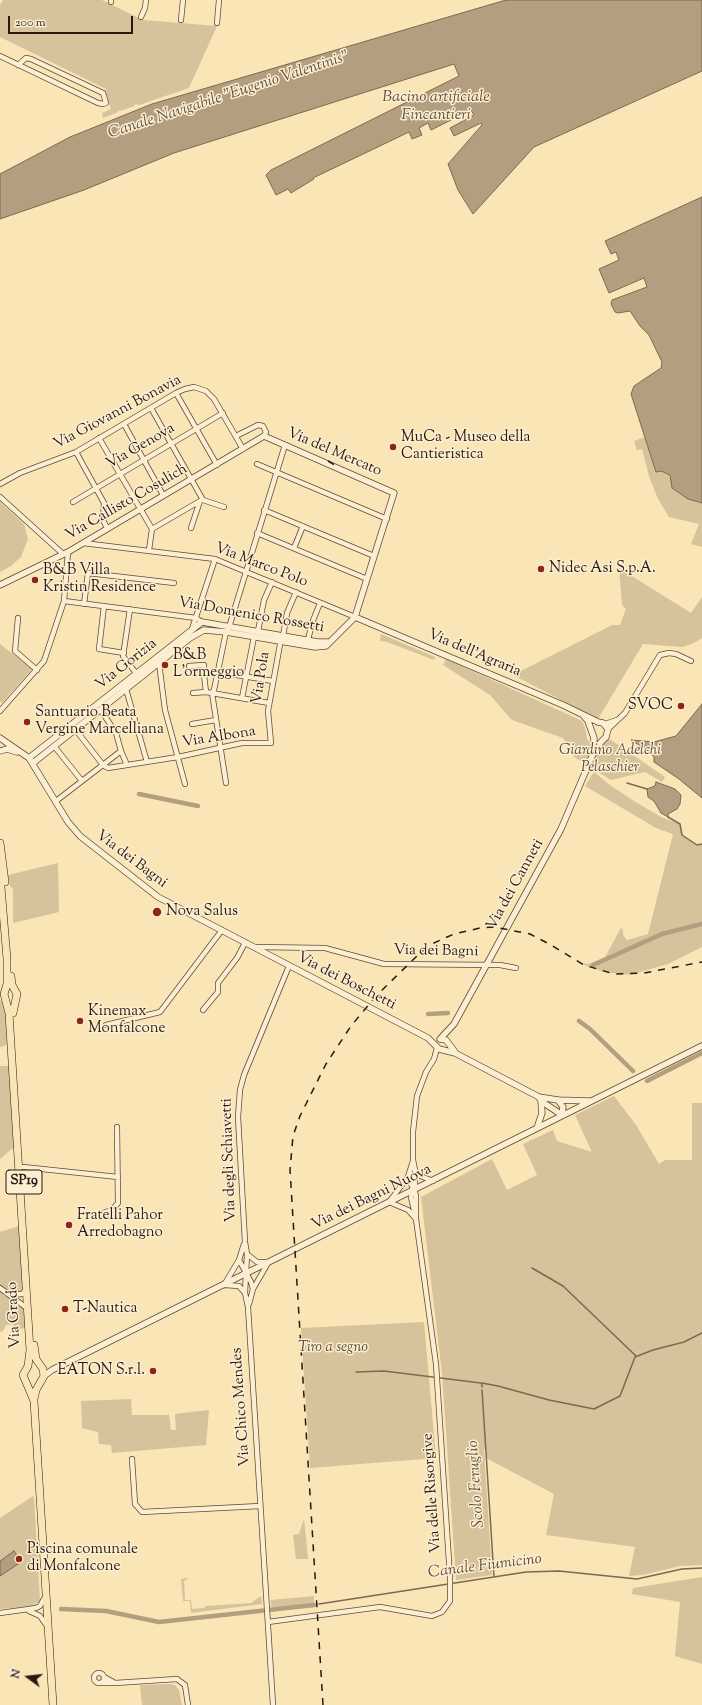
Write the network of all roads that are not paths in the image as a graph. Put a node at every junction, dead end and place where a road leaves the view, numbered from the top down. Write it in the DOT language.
graph roads {
  1 [pos="146,0"];
  2 [pos="183,0"];
  3 [pos="219,0"];
  4 [pos="141,17"];
  5 [pos="181,20"];
  6 [pos="217,23"];
  7 [pos="0,56"];
  8 [pos="18,65"];
  9 [pos="176,394"];
  10 [pos="150,408"];
  11 [pos="223,413"];
  12 [pos="124,424"];
  13 [pos="196,428"];
  14 [pos="236,436"];
  15 [pos="264,436"];
  16 [pos="99,438"];
  17 [pos="170,443"];
  18 [pos="285,445"];
  19 [pos="243,449"];
  20 [pos="76,452"];
  21 [pos="144,459"];
  22 [pos="217,464"];
  23 [pos="257,464"];
  24 [pos="276,472"];
  25 [pos="120,473"];
  26 [pos="191,479"];
  27 [pos="0,484"];
  28 [pos="95,488"];
  29 [pos="164,495"];
  30 [pos="0,497"];
  31 [pos="202,500"];
  32 [pos="73,502"];
  33 [pos="224,507"];
  34 [pos="140,509"];
  35 [pos="264,510"];
  36 [pos="387,519"];
  37 [pos="303,526"];
  38 [pos="107,528"];
  39 [pos="191,528"];
  40 [pos="152,529"];
  41 [pos="257,533"];
  42 [pos="83,542"];
  43 [pos="294,548"];
  44 [pos="149,550"];
  45 [pos="66,553"];
  46 [pos="374,556"];
  47 [pos="215,559"];
  48 [pos="246,571"];
  49 [pos="367,579"];
  50 [pos="272,582"];
  51 [pos="174,583"];
  52 [pos="0,585"];
  53 [pos="296,592"];
  54 [pos="64,601"];
  55 [pos="320,602"];
  56 [pos="84,604"];
  57 [pos="104,606"];
  58 [pos="130,610"];
  59 [pos="355,617"];
  60 [pos="18,618"];
  61 [pos="196,618"];
  62 [pos="202,622"];
  63 [pos="192,629"];
  64 [pos="227,629"];
  65 [pos="204,630"];
  66 [pos="258,631"];
  67 [pos="254,637"];
  68 [pos="282,637"];
  69 [pos="308,640"];
  70 [pos="330,642"];
  71 [pos="124,653"];
  72 [pos="692,661"];
  73 [pos="159,663"];
  74 [pos="189,666"];
  75 [pos="37,670"];
  76 [pos="218,672"];
  77 [pos="136,673"];
  78 [pos="204,675"];
  79 [pos="246,677"];
  80 [pos="273,681"];
  81 [pos="126,689"];
  82 [pos="206,692"];
  83 [pos="193,693"];
  84 [pos="212,693"];
  85 [pos="242,698"];
  86 [pos="270,703"];
  87 [pos="100,709"];
  88 [pos="0,711"];
  89 [pos="583,715"];
  90 [pos="216,720"];
  91 [pos="598,722"];
  92 [pos="192,724"];
  93 [pos="606,727"];
  94 [pos="75,729"];
  95 [pos="593,735"];
  96 [pos="0,738"];
  97 [pos="603,740"];
  98 [pos="0,742"];
  99 [pos="7,743"];
  100 [pos="272,743"];
  101 [pos="54,746"];
  102 [pos="220,749"];
  103 [pos="0,751"];
  104 [pos="121,751"];
  105 [pos="23,754"];
  106 [pos="593,754"];
  107 [pos="178,757"];
  108 [pos="31,760"];
  109 [pos="147,762"];
  110 [pos="103,765"];
  111 [pos="127,766"];
  112 [pos="82,781"];
  113 [pos="226,783"];
  114 [pos="185,784"];
  115 [pos="56,801"];
  116 [pos="0,843"];
  117 [pos="0,875"];
  118 [pos="222,930"];
  119 [pos="245,943"];
  120 [pos="254,947"];
  121 [pos="486,965"];
  122 [pos="289,966"];
  123 [pos="516,968"];
  124 [pos="14,989"];
  125 [pos="5,990"];
  126 [pos="11,999"];
  127 [pos="203,1010"];
  128 [pos="454,1024"];
  129 [pos="106,1025"];
  130 [pos="428,1038"];
  131 [pos="440,1039"];
  132 [pos="702,1046"];
  133 [pos="443,1047"];
  134 [pos="540,1099"];
  135 [pos="558,1100"];
  136 [pos="592,1101"];
  137 [pos="562,1115"];
  138 [pos="116,1128"];
  139 [pos="536,1128"];
  140 [pos="413,1160"];
  141 [pos="23,1167"];
  142 [pos="415,1170"];
  143 [pos="118,1177"];
  144 [pos="408,1177"];
  145 [pos="433,1181"];
  146 [pos="413,1190"];
  147 [pos="389,1202"];
  148 [pos="97,1215"];
  149 [pos="416,1219"];
  150 [pos="244,1242"];
  151 [pos="247,1254"];
  152 [pos="239,1260"];
  153 [pos="268,1262"];
  154 [pos="246,1274"];
  155 [pos="224,1285"];
  156 [pos="0,1288"];
  157 [pos="253,1289"];
  158 [pos="26,1290"];
  159 [pos="246,1293"];
  160 [pos="10,1294"];
  161 [pos="248,1307"];
  162 [pos="28,1309"];
  163 [pos="28,1366"];
  164 [pos="42,1370"];
  165 [pos="27,1384"];
  166 [pos="39,1385"];
  167 [pos="34,1401"];
  168 [pos="132,1459"];
  169 [pos="260,1506"];
  170 [pos="46,1593"];
  171 [pos="27,1611"];
  172 [pos="0,1614"];
  173 [pos="268,1622"];
  174 [pos="48,1627"];
  175 [pos="104,1677"];
  176 [pos="99,1683"];
  177 [pos="115,1683"];
  178 [pos="54,1705"];
  179 [pos="188,1705"];
  180 [pos="273,1705"];
  1 -- 4 [label="street"];
  2 -- 5 [label="street"];
  3 -- 6 [label="street"];
  7 -- 8 [label="street"];
  8 -- 8 [label="street"];
  9 -- 10 [label="street, Via Giovanni Bonavia"];
  9 -- 11 [label="street, Via Giovanni Bonavia"];
  9 -- 13 [label="street"];
  10 -- 12 [label="street, Via Giovanni Bonavia"];
  10 -- 17 [label="street"];
  11 -- 13 [label="street, Via Genova"];
  11 -- 14 [label="street, Via Giovanni Bonavia"];
  12 -- 16 [label="street, Via Giovanni Bonavia"];
  12 -- 21 [label="street"];
  13 -- 17 [label="street, Via Genova"];
  13 -- 22 [label="street"];
  14 -- 15 [label="street"];
  14 -- 19 [label="street, Via Giovanni Bonavia"];
  15 -- 18 [label="street, Via del Mercato"];
  15 -- 19 [label="street, Via Callisto Cosulich"];
  16 -- 20 [label="street, Via Giovanni Bonavia"];
  16 -- 25 [label="street"];
  17 -- 21 [label="street, Via Genova"];
  17 -- 26 [label="street"];
  18 -- 24 [label="street"];
  18 -- 36 [label="street, Via del Mercato"];
  19 -- 22 [label="street, Via Callisto Cosulich"];
  20 -- 27 [label="street, Via Giovanni Bonavia"];
  20 -- 28 [label="street"];
  21 -- 25 [label="street, Via Genova"];
  21 -- 29 [label="street"];
  22 -- 26 [label="street, Via Callisto Cosulich"];
  23 -- 24 [label="street"];
  24 -- 35 [label="street"];
  24 -- 36 [label="street"];
  25 -- 28 [label="street, Via Genova"];
  25 -- 34 [label="street"];
  26 -- 29 [label="street, Via Callisto Cosulich"];
  26 -- 31 [label="street"];
  28 -- 32 [label="street, Via Genova"];
  28 -- 38 [label="street"];
  29 -- 34 [label="street, Via Callisto Cosulich"];
  30 -- 45 [label="street"];
  31 -- 33 [label="street"];
  31 -- 39 [label="street"];
  31 -- 40 [label="street"];
  34 -- 38 [label="street, Via Callisto Cosulich"];
  34 -- 40 [label="street"];
  35 -- 37 [label="street"];
  35 -- 41 [label="street"];
  36 -- 46 [label="street"];
  37 -- 43 [label="street"];
  37 -- 46 [label="street"];
  38 -- 42 [label="street, Via Callisto Cosulich"];
  40 -- 44 [label="street"];
  41 -- 43 [label="street"];
  41 -- 48 [label="street"];
  42 -- 44 [label="street, Via Marco Polo"];
  42 -- 45 [label="street, Via Callisto Cosulich"];
  43 -- 49 [label="street"];
  44 -- 47 [label="street, Via Marco Polo"];
  45 -- 52 [label="street, Via Callisto Cosulich"];
  45 -- 54 [label="street"];
  46 -- 49 [label="street"];
  47 -- 48 [label="street, Via Marco Polo"];
  47 -- 61 [label="street"];
  48 -- 50 [label="street, Via Marco Polo"];
  48 -- 64 [label="street"];
  49 -- 59 [label="street"];
  50 -- 53 [label="street, Via Marco Polo"];
  50 -- 66 [label="street"];
  51 -- 56 [label="street"];
  53 -- 55 [label="street, Via Marco Polo"];
  53 -- 68 [label="street, Via Pola"];
  54 -- 56 [label="street, Via Domenico Rossetti"];
  54 -- 75 [label="street"];
  55 -- 59 [label="street, Via Marco Polo"];
  55 -- 69 [label="street"];
  56 -- 57 [label="street, Via Domenico Rossetti"];
  57 -- 58 [label="street, Via Domenico Rossetti"];
  57 -- 71 [label="street"];
  58 -- 61 [label="street, Via Domenico Rossetti"];
  58 -- 71 [label="street"];
  59 -- 70 [label="street"];
  59 -- 89 [label="street, Via dell'Agraria"];
  60 -- 75 [label="street"];
  61 -- 62 [label="street, Via Domenico Rossetti"];
  61 -- 63 [label="street"];
  62 -- 63 [label="street, Via Gorizia"];
  62 -- 64 [label="street, Via Domenico Rossetti"];
  63 -- 77 [label="street, Via Gorizia"];
  64 -- 65 [label="street, Via Domenico Rossetti"];
  64 -- 66 [label="street, Via Domenico Rossetti"];
  64 -- 67 [label="street, Via Domenico Rossetti"];
  64 -- 76 [label="street"];
  65 -- 73 [label="street, Via Gorizia"];
  66 -- 68 [label="street, Via Domenico Rossetti"];
  67 -- 68 [label="street, Via Domenico Rossetti"];
  67 -- 79 [label="street"];
  68 -- 69 [label="street, Via Domenico Rossetti"];
  68 -- 70 [label="street, Via Domenico Rossetti"];
  68 -- 80 [label="street, Via Pola"];
  69 -- 70 [label="street, Via Domenico Rossetti"];
  71 -- 77 [label="street"];
  72 -- 93 [label="street"];
  73 -- 81 [label="street, Via Gorizia"];
  73 -- 107 [label="street"];
  74 -- 78 [label="street"];
  75 -- 88 [label="street"];
  76 -- 78 [label="street"];
  76 -- 79 [label="street"];
  76 -- 84 [label="street"];
  77 -- 108 [label="street, Via Gorizia"];
  78 -- 82 [label="street"];
  79 -- 80 [label="street"];
  79 -- 85 [label="street"];
  80 -- 86 [label="street, Via Pola"];
  81 -- 87 [label="street, Via Gorizia"];
  81 -- 109 [label="street"];
  82 -- 83 [label="street"];
  82 -- 84 [label="street"];
  84 -- 85 [label="street"];
  84 -- 90 [label="street"];
  85 -- 86 [label="street"];
  86 -- 100 [label="street, Via Pola"];
  87 -- 94 [label="street, Via Gorizia"];
  87 -- 104 [label="street"];
  89 -- 91 [label="street, Via dell'Agraria"];
  89 -- 95 [label="street"];
  90 -- 92 [label="street"];
  90 -- 102 [label="street"];
  91 -- 93 [label="street, Via dell'Agraria"];
  91 -- 95 [label="street"];
  93 -- 97 [label="street"];
  94 -- 101 [label="street, Via Gorizia"];
  94 -- 110 [label="street"];
  95 -- 97 [label="street"];
  95 -- 106 [label="street, Via dei Canneti"];
  96 -- 99 [label="street"];
  97 -- 106 [label="street, Via dei Canneti"];
  98 -- 99 [label="street"];
  99 -- 105 [label="street"];
  100 -- 102 [label="street, Via Albona"];
  101 -- 108 [label="street, Via Gorizia"];
  101 -- 112 [label="street"];
  102 -- 107 [label="street, Via Albona"];
  102 -- 113 [label="street"];
  103 -- 105 [label="street"];
  104 -- 110 [label="street"];
  104 -- 111 [label="street"];
  105 -- 108 [label="street"];
  106 -- 121 [label="street, Via dei Canneti"];
  107 -- 109 [label="street, Via Albona"];
  107 -- 114 [label="street"];
  108 -- 115 [label="street, Via dei Bagni"];
  109 -- 111 [label="street, Via Albona"];
  110 -- 111 [label="street, Via Albona"];
  110 -- 112 [label="street"];
  112 -- 115 [label="street"];
  115 -- 118 [label="street, Via dei Bagni"];
  116 -- 124 [label="main road, Via Grado / SP19"];
  117 -- 125 [label="main road, Via Grado / SP19"];
  118 -- 119 [label="street, Via dei Bagni"];
  118 -- 129 [label="street"];
  119 -- 120 [label="street, Via dei Bagni"];
  119 -- 127 [label="street"];
  120 -- 121 [label="street, Via dei Bagni"];
  120 -- 122 [label="street, Via dei Boschetti"];
  121 -- 123 [label="street, Via dei Bagni"];
  121 -- 128 [label="street, Via dei Canneti"];
  122 -- 130 [label="street, Via dei Boschetti"];
  122 -- 150 [label="street, Via degli Schiavetti"];
  124 -- 125 [label="main road"];
  124 -- 126 [label="main road, Via Grado / SP19"];
  125 -- 126 [label="main road, Via Grado / SP19"];
  126 -- 141 [label="main road, Via Grado / SP19"];
  126 -- 158 [label="main road, Via Grado / SP19"];
  128 -- 131 [label="street, Via dei Canneti"];
  128 -- 133 [label="street, Via dei Canneti"];
  130 -- 131 [label="street, Via dei Boschetti"];
  130 -- 133 [label="street, Via dei Boschetti"];
  131 -- 133 [label="street, Via dei Canneti"];
  132 -- 136 [label="street, Via dei Bagni Nuova"];
  133 -- 134 [label="street, Via dei Boschetti"];
  133 -- 140 [label="street, Via dei Canneti"];
  134 -- 135 [label="street, Via dei Boschetti"];
  134 -- 137 [label="street, Via dei Boschetti"];
  134 -- 139 [label="street"];
  135 -- 136 [label="street, Via dei Boschetti"];
  135 -- 137 [label="street"];
  136 -- 137 [label="street, Via dei Bagni Nuova"];
  137 -- 139 [label="street, Via dei Bagni Nuova"];
  138 -- 143 [label="street"];
  139 -- 145 [label="street, Via dei Bagni Nuova"];
  140 -- 142 [label="street, Via dei Canneti"];
  140 -- 144 [label="street, Via dei Canneti"];
  141 -- 143 [label="street"];
  141 -- 164 [label="main road, Via Grado / SP19"];
  142 -- 145 [label="street"];
  142 -- 146 [label="street, Via dei Canneti"];
  143 -- 148 [label="street"];
  144 -- 146 [label="street"];
  144 -- 147 [label="street, Via dei Canneti"];
  145 -- 146 [label="street, Via dei Bagni Nuova"];
  146 -- 147 [label="street, Via dei Bagni Nuova"];
  146 -- 149 [label="street, Via delle Risorgive"];
  147 -- 149 [label="street"];
  147 -- 153 [label="street, Via dei Bagni Nuova"];
  149 -- 173 [label="street, Via delle Risorgive"];
  150 -- 151 [label="street, Via degli Schiavetti"];
  150 -- 152 [label="street, Via degli Schiavetti"];
  151 -- 153 [label="street"];
  151 -- 154 [label="street, Via degli Schiavetti"];
  152 -- 154 [label="street"];
  152 -- 155 [label="street, Via degli Schiavetti"];
  153 -- 154 [label="street, Via dei Bagni Nuova"];
  153 -- 157 [label="street, Via Chico Mendes"];
  154 -- 155 [label="street, Via dei Bagni Nuova"];
  154 -- 157 [label="street"];
  154 -- 159 [label="street, Via Chico Mendes"];
  155 -- 159 [label="street"];
  155 -- 164 [label="street, Via dei Bagni Nuova"];
  156 -- 160 [label="street"];
  157 -- 161 [label="street, Via Chico Mendes"];
  158 -- 160 [label="street"];
  158 -- 162 [label="main road, Via Grado / SP19"];
  159 -- 161 [label="street, Via Chico Mendes"];
  160 -- 162 [label="street"];
  161 -- 169 [label="street, Via Chico Mendes"];
  162 -- 163 [label="main road, Via Grado / SP19"];
  163 -- 164 [label="main road, Via Grado"];
  163 -- 165 [label="main road, Via Grado / SP19"];
  164 -- 166 [label="main road, Via Grado / SP19"];
  165 -- 166 [label="main road"];
  165 -- 167 [label="main road, Via Grado / SP19"];
  166 -- 167 [label="main road, Via Grado / SP19"];
  167 -- 170 [label="main road, Via Grado / SP19"];
  168 -- 169 [label="street"];
  169 -- 173 [label="street, Via Chico Mendes"];
  170 -- 171 [label="street"];
  170 -- 174 [label="main road, Via Grado / SP19"];
  171 -- 172 [label="street"];
  171 -- 174 [label="street"];
  173 -- 180 [label="street, Via Chico Mendes"];
  174 -- 178 [label="main road, Via Grado"];
  175 -- 176 [label="street"];
  175 -- 176 [label="street"];
  175 -- 177 [label="street"];
  176 -- 177 [label="street"];
  177 -- 179 [label="street"];
}
